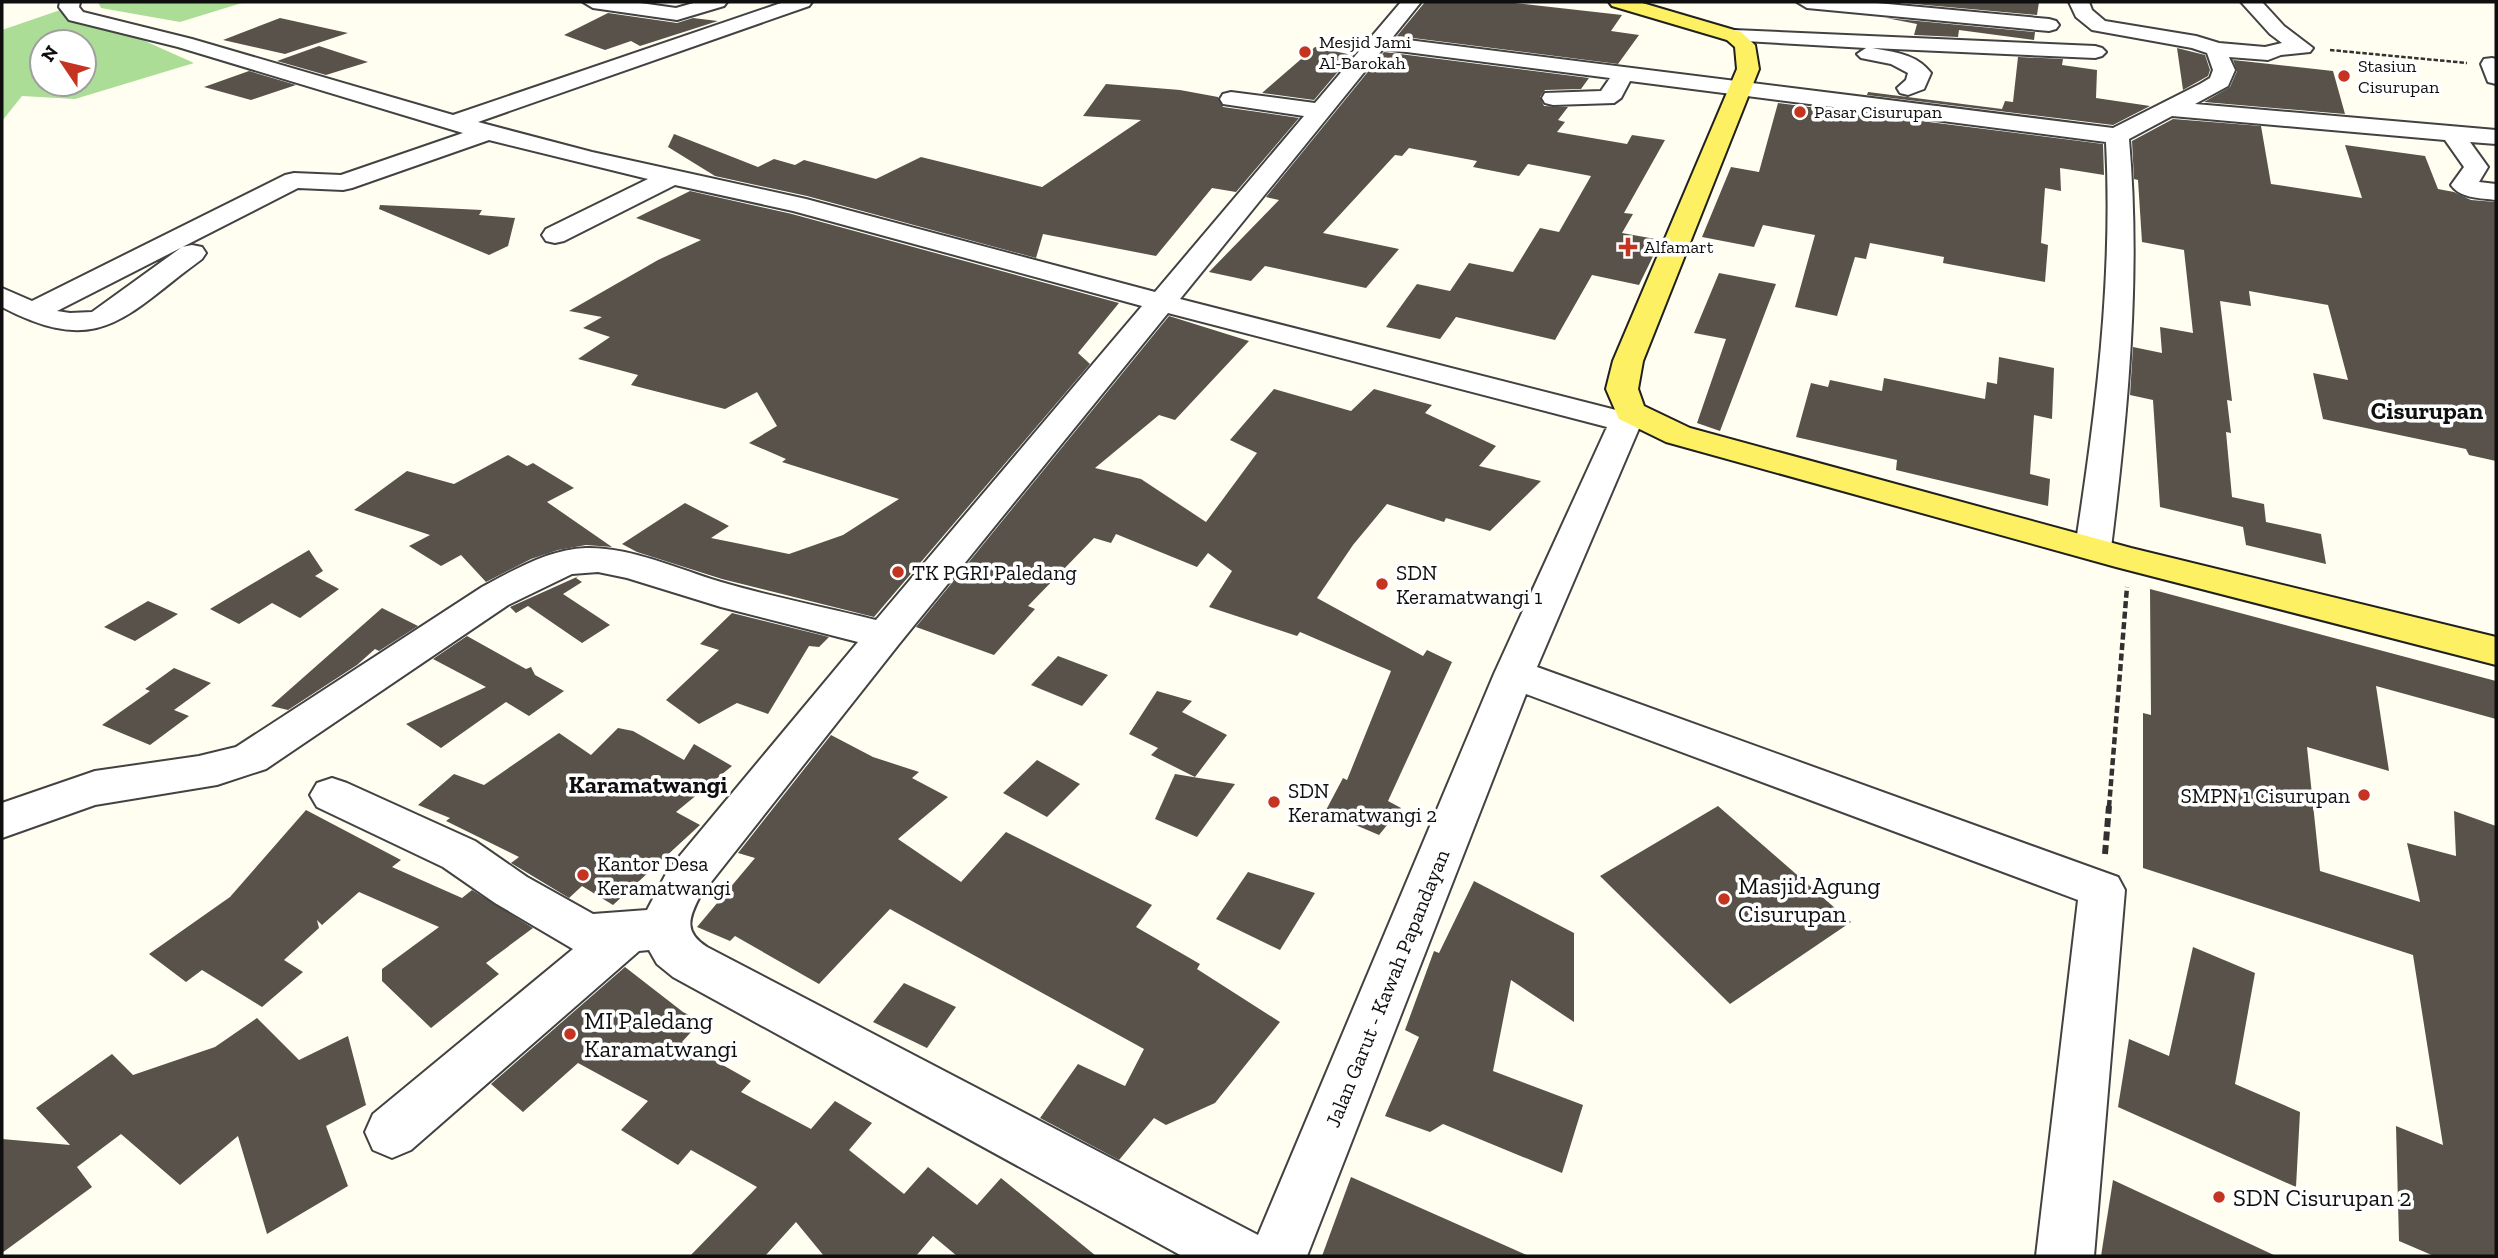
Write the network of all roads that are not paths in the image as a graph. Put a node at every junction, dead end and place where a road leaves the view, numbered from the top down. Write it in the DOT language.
graph roads {
  1 [pos="70,2"];
  2 [pos="593,2"];
  3 [pos="717,2"];
  4 [pos="796,2"];
  5 [pos="1411,2"];
  6 [pos="1619,2"];
  7 [pos="1807,2"];
  8 [pos="2078,2"];
  9 [pos="2251,2"];
  10 [pos="1892,6"];
  11 [pos="2109,29"];
  12 [pos="1734,36"];
  13 [pos="1770,38"];
  14 [pos="1377,42"];
  15 [pos="1902,43"];
  16 [pos="2216,49"];
  17 [pos="2095,52"];
  18 [pos="1623,74"];
  19 [pos="1741,88"];
  20 [pos="1908,88"];
  21 [pos="1553,98"];
  22 [pos="1231,99"];
  23 [pos="2172,109"];
  24 [pos="1320,111"];
  25 [pos="454,123"];
  26 [pos="488,132"];
  27 [pos="2453,134"];
  28 [pos="2117,136"];
  29 [pos="2496,136"];
  30 [pos="674,176"];
  31 [pos="2496,192"];
  32 [pos="555,235"];
  33 [pos="2,296"];
  34 [pos="1163,303"];
  35 [pos="1627,411"];
  36 [pos="2093,548"];
  37 [pos="885,635"];
  38 [pos="2496,651"];
  39 [pos="1514,674"];
  40 [pos="331,795"];
  41 [pos="2,821"];
  42 [pos="647,930"];
  43 [pos="392,1132"];
  44 [pos="1239,1256"];
  45 [pos="1278,1256"];
  46 [pos="2065,1256"];
  1 -- 25 [label="street"];
  2 -- 3 [label="street"];
  4 -- 25 [label="street"];
  5 -- 14 [label="street"];
  6 -- 12 [label="main road"];
  7 -- 10 [label="street"];
  8 -- 11 [label="street"];
  9 -- 16 [label="street"];
  10 -- 11 [label="street"];
  10 -- 15 [label="street"];
  11 -- 16 [label="street"];
  12 -- 13 [label="street"];
  12 -- 19 [label="main road"];
  13 -- 15 [label="street"];
  13 -- 20 [label="street"];
  14 -- 18 [label="street"];
  14 -- 24 [label="street"];
  15 -- 17 [label="street"];
  16 -- 23 [label="street"];
  18 -- 19 [label="street"];
  18 -- 21 [label="street"];
  19 -- 28 [label="street"];
  19 -- 35 [label="main road"];
  22 -- 24 [label="street"];
  23 -- 27 [label="street"];
  23 -- 28 [label="street"];
  24 -- 34 [label="street"];
  25 -- 26 [label="street"];
  26 -- 30 [label="street"];
  26 -- 33 [label="street"];
  27 -- 29 [label="street"];
  27 -- 31 [label="street"];
  28 -- 36 [label="street"];
  30 -- 32 [label="street"];
  30 -- 34 [label="street"];
  34 -- 35 [label="street"];
  34 -- 37 [label="street"];
  35 -- 36 [label="main road"];
  35 -- 39 [label="street, Jalan Garut - Kawah Papandayan"];
  36 -- 38 [label="main road"];
  37 -- 41 [label="street"];
  37 -- 42 [label="street"];
  39 -- 45 [label="street, Jalan Garut - Kawah Papandayan"];
  39 -- 46 [label="street"];
  40 -- 42 [label="street"];
  42 -- 43 [label="street"];
  42 -- 44 [label="street"];
}
